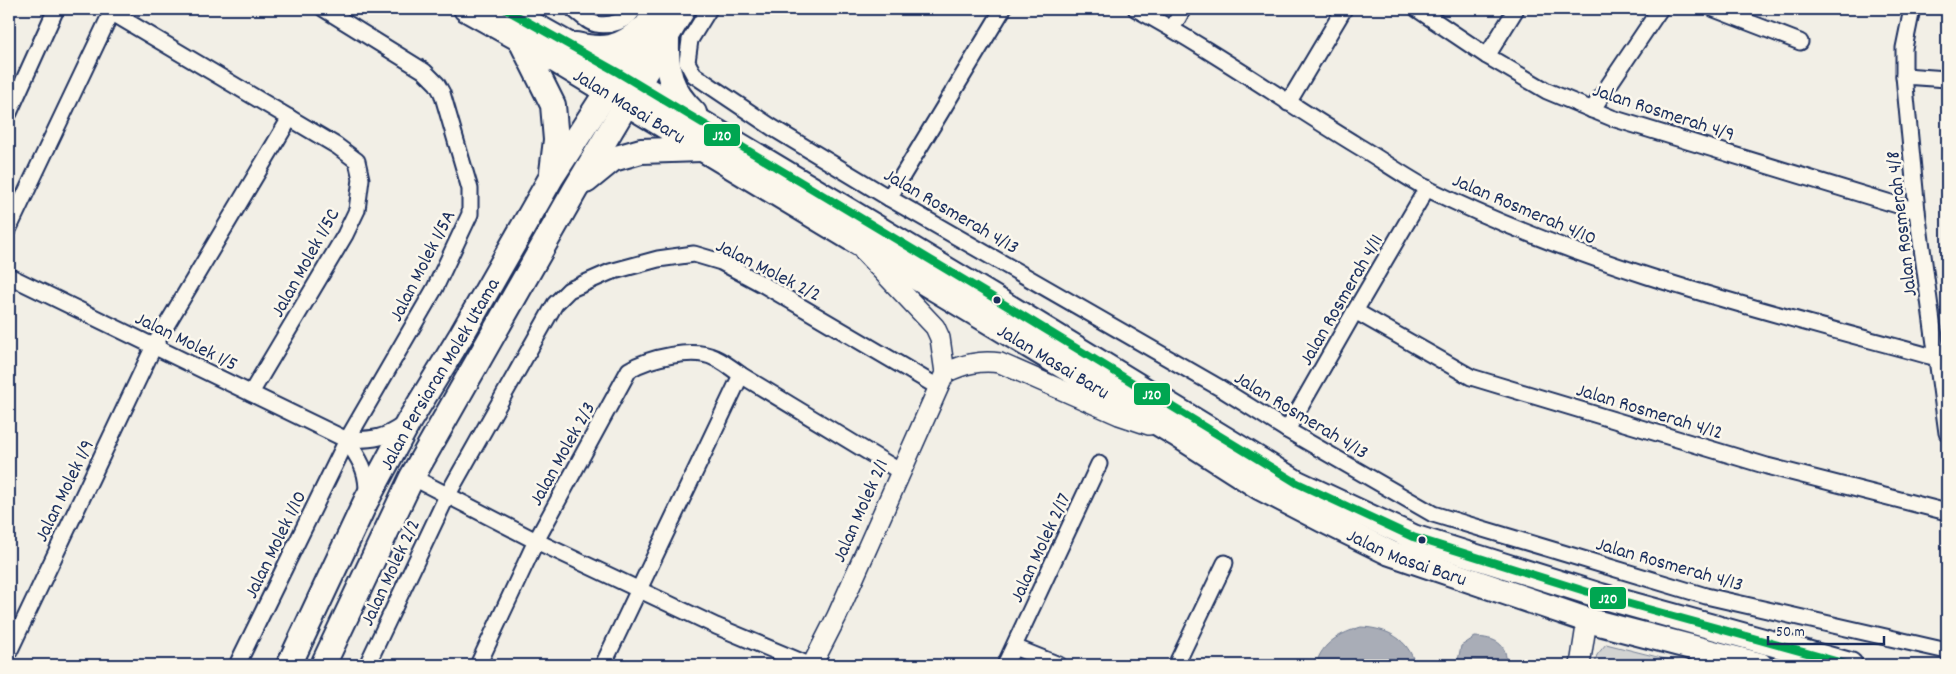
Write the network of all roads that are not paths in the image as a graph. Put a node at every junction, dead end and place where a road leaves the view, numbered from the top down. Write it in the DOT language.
graph roads {
  1 [pos="56,9"];
  2 [pos="324,9"];
  3 [pos="466,9"];
  4 [pos="505,9"];
  5 [pos="572,9"];
  6 [pos="684,9"];
  7 [pos="708,9"];
  8 [pos="1003,9"];
  9 [pos="1136,9"];
  10 [pos="1183,9"];
  11 [pos="1344,9"];
  12 [pos="1417,9"];
  13 [pos="1516,9"];
  14 [pos="1660,9"];
  15 [pos="1714,9"];
  16 [pos="1912,9"];
  17 [pos="112,11"];
  18 [pos="646,14"];
  19 [pos="1172,28"];
  20 [pos="667,38"];
  21 [pos="520,39"];
  22 [pos="562,42"];
  23 [pos="1800,42"];
  24 [pos="1487,56"];
  25 [pos="1904,76"];
  26 [pos="1947,79"];
  27 [pos="622,88"];
  28 [pos="1288,103"];
  29 [pos="1592,110"];
  30 [pos="9,112"];
  31 [pos="290,118"];
  32 [pos="708,127"];
  33 [pos="702,150"];
  34 [pos="551,178"];
  35 [pos="1427,188"];
  36 [pos="574,190"];
  37 [pos="889,198"];
  38 [pos="1917,211"];
  39 [pos="9,228"];
  40 [pos="850,237"];
  41 [pos="9,276"];
  42 [pos="1355,311"];
  43 [pos="154,346"];
  44 [pos="1937,358"];
  45 [pos="1943,374"];
  46 [pos="741,375"];
  47 [pos="942,380"];
  48 [pos="251,393"];
  49 [pos="408,421"];
  50 [pos="1288,430"];
  51 [pos="1947,433"];
  52 [pos="1176,434"];
  53 [pos="347,440"];
  54 [pos="1099,464"];
  55 [pos="902,472"];
  56 [pos="412,477"];
  57 [pos="447,496"];
  58 [pos="366,501"];
  59 [pos="1947,512"];
  60 [pos="536,541"];
  61 [pos="1225,563"];
  62 [pos="640,589"];
  63 [pos="1642,607"];
  64 [pos="1587,620"];
  65 [pos="1014,647"];
  66 [pos="1947,651"];
  67 [pos="9,652"];
  68 [pos="237,665"];
  69 [pos="289,665"];
  70 [pos="323,665"];
  71 [pos="367,665"];
  72 [pos="478,665"];
  73 [pos="603,665"];
  74 [pos="811,665"];
  75 [pos="1005,665"];
  76 [pos="1059,665"];
  77 [pos="1176,665"];
  78 [pos="1580,665"];
  79 [pos="1760,665"];
  80 [pos="1850,665"];
  1 -- 30 [label="street"];
  2 -- 53 [label="street, Jalan Molek 1/5A"];
  3 -- 21 [label="main road, Jalan Masai Baru"];
  4 -- 22 [label="main road, Jalan Masai Baru"];
  5 -- 18 [label="street"];
  6 -- 20 [label="main road"];
  7 -- 37 [label="street, Jalan Rosmerah 4/13"];
  8 -- 37 [label="street"];
  9 -- 19 [label="street, Jalan Rosmerah 4/10"];
  10 -- 19 [label="street"];
  11 -- 28 [label="street"];
  12 -- 24 [label="street, Jalan Rosmerah 4/9"];
  13 -- 24 [label="street"];
  14 -- 29 [label="street"];
  15 -- 23 [label="street"];
  16 -- 25 [label="street, Jalan Rosmerah 4/8"];
  17 -- 31 [label="street, Jalan Molek 1/5C"];
  17 -- 39 [label="street"];
  18 -- 22 [label="main road"];
  18 -- 27 [label="main road"];
  19 -- 28 [label="street, Jalan Rosmerah 4/10"];
  20 -- 27 [label="main road"];
  20 -- 32 [label="main road"];
  21 -- 27 [label="main road, Jalan Masai Baru"];
  21 -- 34 [label="main road"];
  22 -- 27 [label="main road, Jalan Masai Baru"];
  24 -- 29 [label="street, Jalan Rosmerah 4/9"];
  25 -- 26 [label="street"];
  25 -- 38 [label="street, Jalan Rosmerah 4/8"];
  27 -- 32 [label="main road, Jalan Masai Baru"];
  27 -- 33 [label="main road, Jalan Masai Baru"];
  27 -- 34 [label="main road, Jalan Persiaran Molek Utama"];
  27 -- 36 [label="main road, Jalan Persiaran Molek Utama"];
  28 -- 35 [label="street, Jalan Rosmerah 4/10"];
  29 -- 38 [label="street, Jalan Rosmerah 4/9"];
  31 -- 43 [label="street"];
  31 -- 48 [label="street, Jalan Molek 1/5C"];
  32 -- 63 [label="main road, Jalan Masai Baru"];
  33 -- 36 [label="main road"];
  33 -- 40 [label="main road, Jalan Masai Baru"];
  34 -- 49 [label="main road, Jalan Persiaran Molek Utama"];
  35 -- 42 [label="street, Jalan Rosmerah 4/11"];
  35 -- 44 [label="street, Jalan Rosmerah 4/10"];
  36 -- 56 [label="main road, Jalan Persiaran Molek Utama"];
  37 -- 50 [label="street, Jalan Rosmerah 4/13"];
  38 -- 44 [label="street, Jalan Rosmerah 4/8"];
  40 -- 47 [label="street"];
  40 -- 52 [label="main road, Jalan Masai Baru"];
  41 -- 43 [label="street, Jalan Molek 1/5"];
  42 -- 50 [label="street, Jalan Rosmerah 4/11"];
  42 -- 59 [label="street, Jalan Rosmerah 4/12"];
  43 -- 48 [label="street, Jalan Molek 1/5"];
  43 -- 67 [label="street, Jalan Molek 1/9"];
  44 -- 45 [label="street, Jalan Rosmerah 4/8"];
  45 -- 51 [label="street, Jalan Rosmerah 4/8"];
  46 -- 55 [label="street, Jalan Molek 2/3"];
  46 -- 60 [label="street, Jalan Molek 2/3"];
  46 -- 62 [label="street"];
  47 -- 52 [label="street"];
  47 -- 55 [label="street, Jalan Molek 2/1"];
  47 -- 57 [label="street, Jalan Molek 2/2"];
  48 -- 53 [label="street, Jalan Molek 1/5"];
  49 -- 53 [label="street, Jalan Molek 1/5"];
  49 -- 58 [label="main road, Jalan Persiaran Molek Utama"];
  50 -- 66 [label="street, Jalan Rosmerah 4/13"];
  52 -- 64 [label="main road, Jalan Masai Baru"];
  53 -- 58 [label="street"];
  53 -- 68 [label="street, Jalan Molek 1/10"];
  54 -- 65 [label="street, Jalan Molek 2/17"];
  55 -- 74 [label="street, Jalan Molek 2/1"];
  56 -- 57 [label="street"];
  56 -- 70 [label="main road, Jalan Persiaran Molek Utama"];
  57 -- 60 [label="street"];
  57 -- 71 [label="street, Jalan Molek 2/2"];
  58 -- 69 [label="main road, Jalan Persiaran Molek Utama"];
  60 -- 62 [label="street"];
  60 -- 72 [label="street, Jalan Molek 2/3"];
  61 -- 77 [label="street"];
  62 -- 73 [label="street"];
  62 -- 74 [label="street"];
  63 -- 64 [label="main road"];
  63 -- 80 [label="main road, Jalan Masai Baru"];
  64 -- 78 [label="street"];
  64 -- 79 [label="main road, Jalan Masai Baru"];
  65 -- 75 [label="street, Jalan Molek 2/17"];
  65 -- 76 [label="street"];
}
